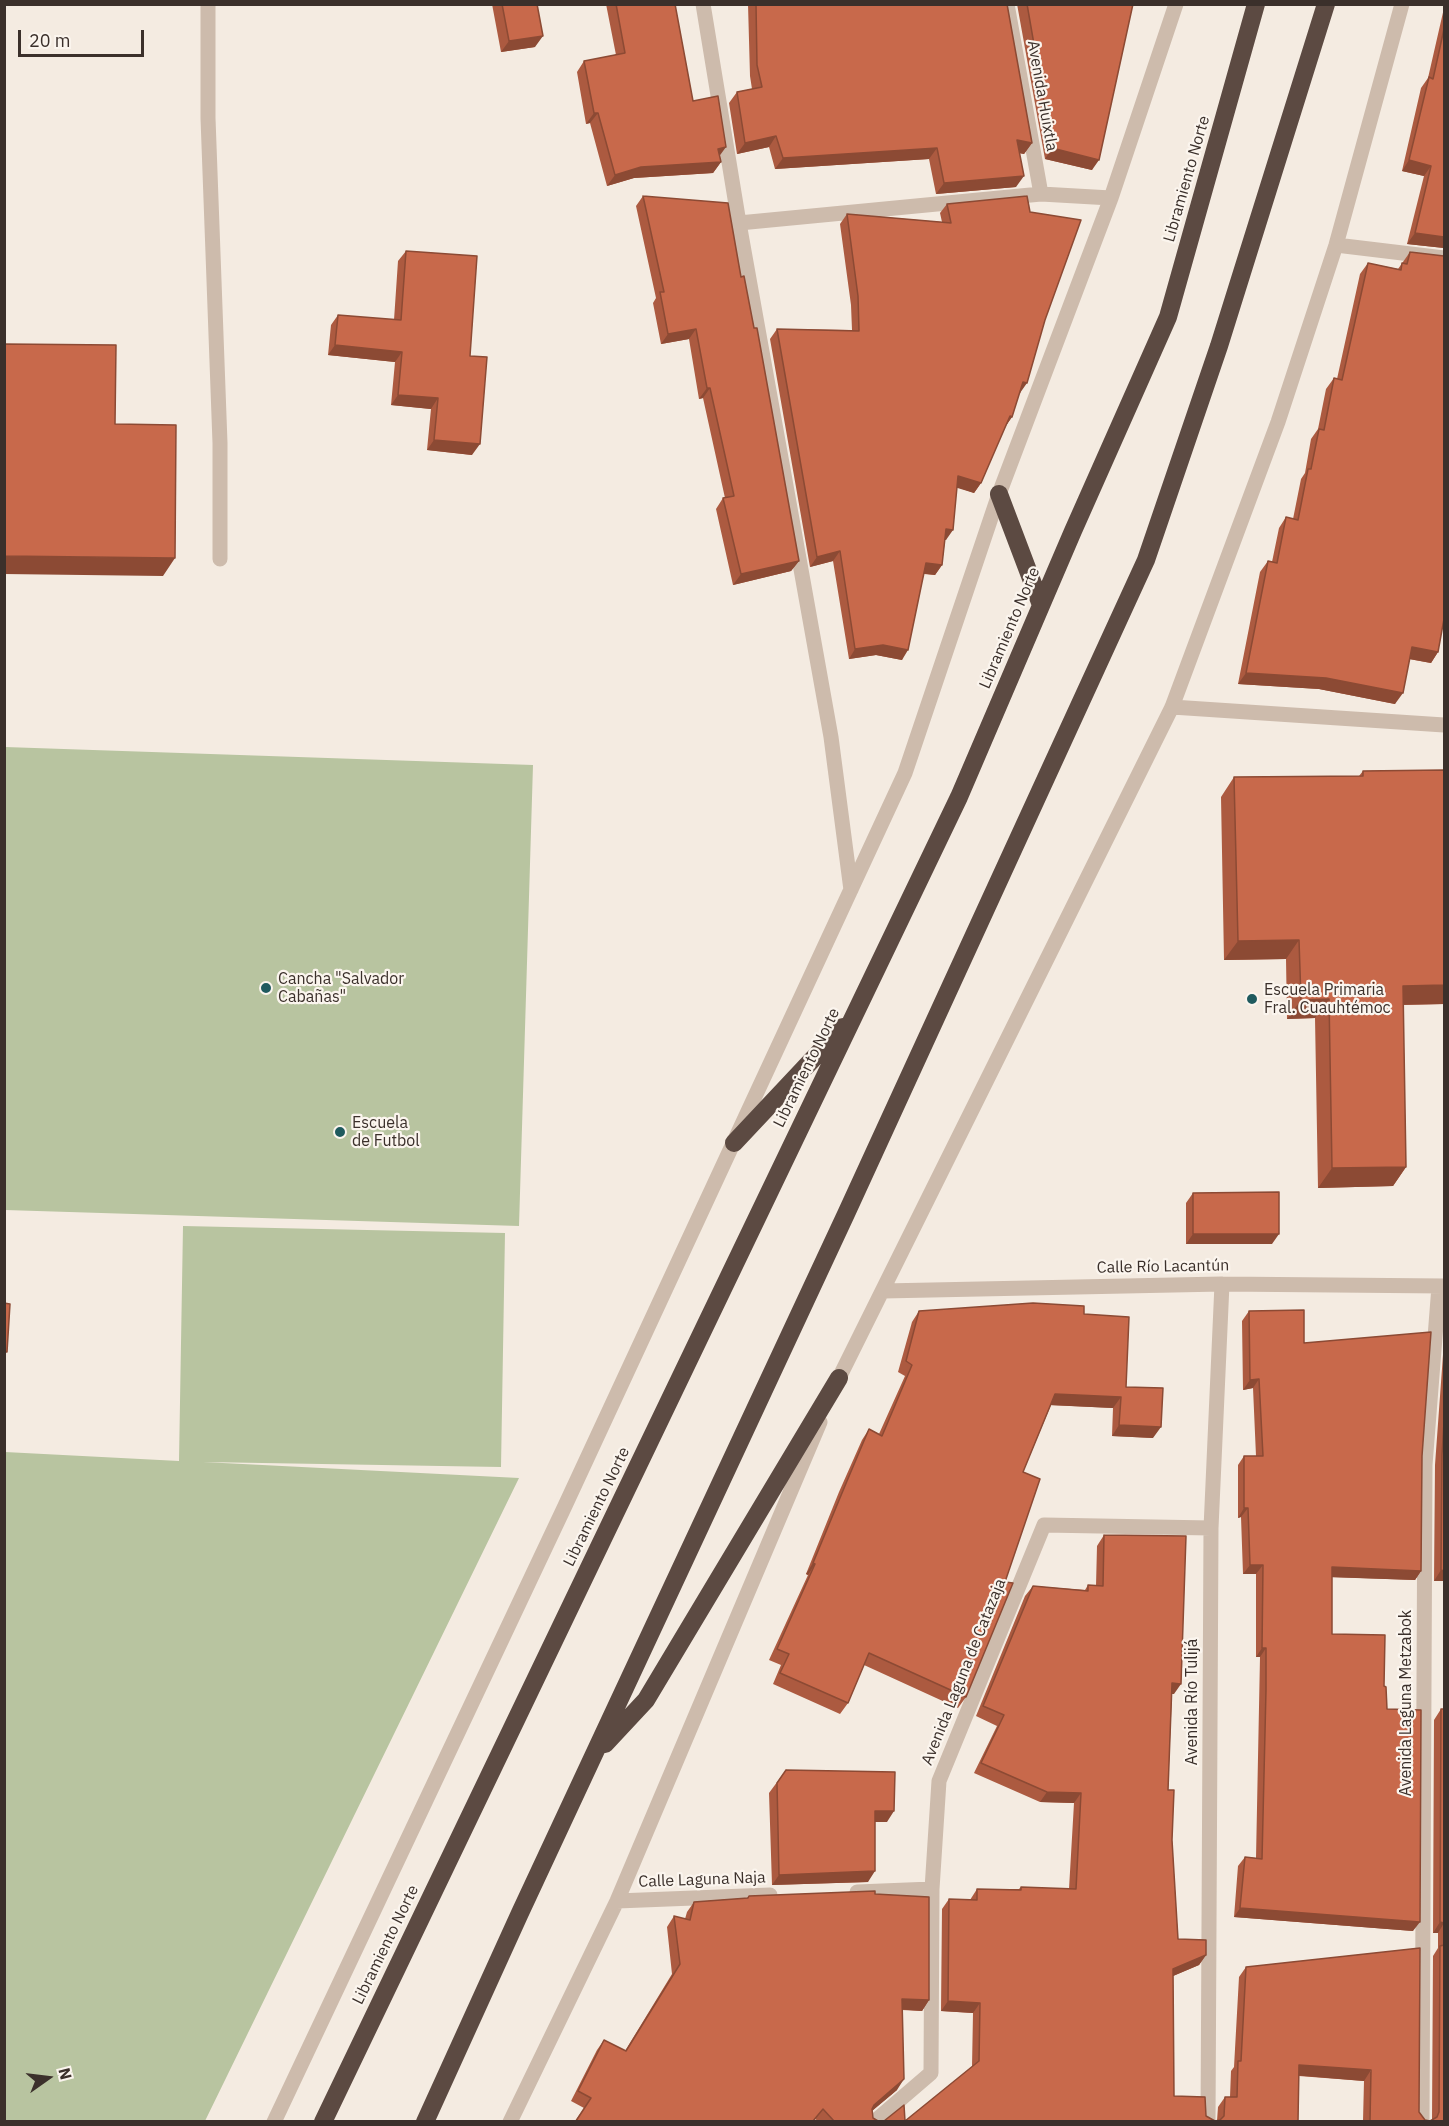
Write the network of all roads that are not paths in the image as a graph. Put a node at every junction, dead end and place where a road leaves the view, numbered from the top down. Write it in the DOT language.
graph roads {
  1 [pos="208,4"];
  2 [pos="702,4"];
  3 [pos="1007,4"];
  4 [pos="1176,4"];
  5 [pos="1256,4"];
  6 [pos="1326,4"];
  7 [pos="1402,4"];
  8 [pos="1041,194"];
  9 [pos="1112,198"];
  10 [pos="739,224"];
  11 [pos="1336,245"];
  12 [pos="1444,258"];
  13 [pos="999,494"];
  14 [pos="220,559"];
  15 [pos="1041,605"];
  16 [pos="1172,707"];
  17 [pos="1444,725"];
  18 [pos="851,890"];
  19 [pos="854,1014"];
  20 [pos="734,1143"];
  21 [pos="1222,1284"];
  22 [pos="1442,1286"];
  23 [pos="883,1291"];
  24 [pos="839,1378"];
  25 [pos="1212,1528"];
  26 [pos="593,1757"];
  27 [pos="932,1889"];
  28 [pos="838,1893"];
  29 [pos="780,1895"];
  30 [pos="617,1901"];
  31 [pos="274,2121"];
  32 [pos="323,2121"];
  33 [pos="425,2121"];
  34 [pos="510,2121"];
  35 [pos="874,2121"];
  36 [pos="1208,2121"];
  37 [pos="1422,2121"];
  1 -- 14 [label="street"];
  2 -- 10 [label="street"];
  3 -- 8 [label="street, Avenida Huixtla"];
  4 -- 9 [label="street, Libramiento Norte"];
  5 -- 15 [label="highway, Libramiento Norte"];
  6 -- 26 [label="highway"];
  7 -- 11 [label="street"];
  8 -- 9 [label="street"];
  8 -- 10 [label="street"];
  9 -- 13 [label="street, Libramiento Norte"];
  10 -- 18 [label="street"];
  11 -- 12 [label="street"];
  11 -- 16 [label="street"];
  13 -- 15 [label="highway"];
  13 -- 18 [label="street, Libramiento Norte"];
  15 -- 19 [label="highway, Libramiento Norte"];
  16 -- 17 [label="street"];
  16 -- 23 [label="street"];
  18 -- 20 [label="street, Libramiento Norte"];
  19 -- 20 [label="highway"];
  19 -- 32 [label="highway, Libramiento Norte"];
  20 -- 31 [label="street, Libramiento Norte"];
  21 -- 22 [label="street, Calle Río Lacantún"];
  21 -- 23 [label="street, Calle Río Lacantún"];
  21 -- 25 [label="street, Avenida Río Tulijá"];
  22 -- 37 [label="street, Avenida Laguna Metzabok"];
  23 -- 24 [label="street"];
  24 -- 26 [label="highway"];
  24 -- 30 [label="street"];
  25 -- 27 [label="street, Avenida Laguna de Catazaja"];
  25 -- 36 [label="street, Avenida Río Tulijá"];
  26 -- 33 [label="highway"];
  27 -- 28 [label="street"];
  27 -- 35 [label="street, Avenida Laguna de Catazaja"];
  29 -- 30 [label="street, Calle Laguna Naja"];
  30 -- 34 [label="street"];
}
